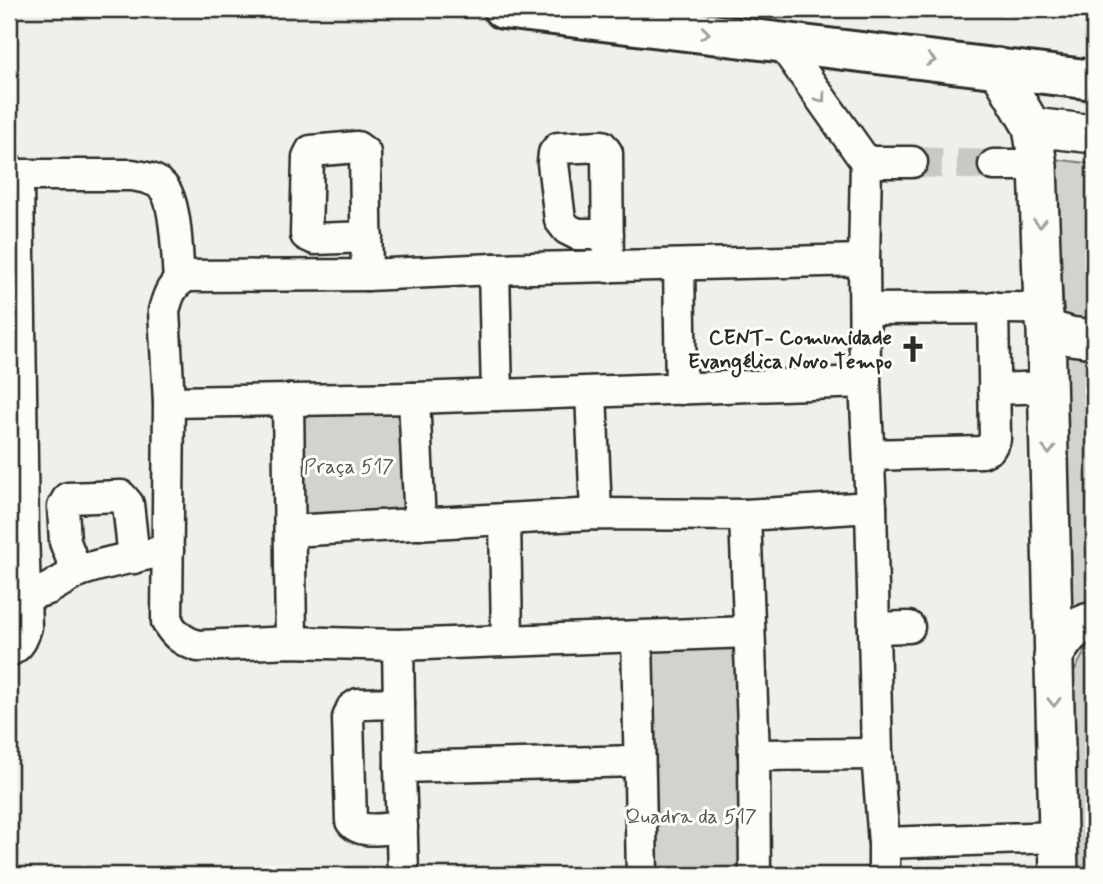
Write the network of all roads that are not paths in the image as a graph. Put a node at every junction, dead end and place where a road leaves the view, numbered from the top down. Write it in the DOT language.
graph roads {
  1 [pos="503,9"];
  2 [pos="781,42"];
  3 [pos="997,67"];
  4 [pos="1094,80"];
  5 [pos="1032,127"];
  6 [pos="1094,134"];
  7 [pos="866,162"];
  8 [pos="912,162"];
  9 [pos="994,164"];
  10 [pos="1038,165"];
  11 [pos="11,172"];
  12 [pos="608,234"];
  13 [pos="367,237"];
  14 [pos="864,260"];
  15 [pos="679,265"];
  16 [pos="608,267"];
  17 [pos="494,270"];
  18 [pos="367,275"];
  19 [pos="179,280"];
  20 [pos="993,307"];
  21 [pos="866,309"];
  22 [pos="1044,319"];
  23 [pos="1094,339"];
  24 [pos="865,382"];
  25 [pos="1047,387"];
  26 [pos="681,389"];
  27 [pos="994,389"];
  28 [pos="591,392"];
  29 [pos="497,395"];
  30 [pos="414,398"];
  31 [pos="288,400"];
  32 [pos="169,402"];
  33 [pos="15,403"];
  34 [pos="869,454"];
  35 [pos="871,507"];
  36 [pos="596,514"];
  37 [pos="745,514"];
  38 [pos="505,519"];
  39 [pos="420,524"];
  40 [pos="16,531"];
  41 [pos="290,531"];
  42 [pos="168,550"];
  43 [pos="134,558"];
  44 [pos="77,572"];
  45 [pos="25,596"];
  46 [pos="1094,621"];
  47 [pos="909,627"];
  48 [pos="874,628"];
  49 [pos="749,632"];
  50 [pos="637,637"];
  51 [pos="507,640"];
  52 [pos="291,642"];
  53 [pos="398,645"];
  54 [pos="9,651"];
  55 [pos="1053,657"];
  56 [pos="399,703"];
  57 [pos="877,754"];
  58 [pos="754,755"];
  59 [pos="639,761"];
  60 [pos="400,767"];
  61 [pos="402,827"];
  62 [pos="1057,837"];
  63 [pos="884,843"];
  64 [pos="403,875"];
  65 [pos="642,875"];
  66 [pos="755,875"];
  67 [pos="884,875"];
  68 [pos="1059,875"];
  1 -- 2 [label="highway, one-way"];
  2 -- 3 [label="highway, one-way"];
  2 -- 7 [label="street, one-way"];
  3 -- 4 [label="highway"];
  3 -- 5 [label="main road"];
  5 -- 6 [label="main road"];
  5 -- 10 [label="main road"];
  7 -- 8 [label="street"];
  7 -- 14 [label="street"];
  9 -- 10 [label="street"];
  10 -- 22 [label="main road, one-way"];
  11 -- 19 [label="street"];
  11 -- 33 [label="street"];
  12 -- 16 [label="street"];
  13 -- 18 [label="street"];
  14 -- 15 [label="street"];
  14 -- 21 [label="street"];
  15 -- 16 [label="street"];
  15 -- 26 [label="street"];
  16 -- 17 [label="street"];
  17 -- 18 [label="street"];
  17 -- 29 [label="street"];
  18 -- 19 [label="street"];
  19 -- 32 [label="street"];
  20 -- 21 [label="street"];
  20 -- 22 [label="street"];
  20 -- 27 [label="street"];
  21 -- 24 [label="street"];
  22 -- 23 [label="main road"];
  22 -- 25 [label="main road"];
  24 -- 26 [label="street"];
  24 -- 34 [label="street"];
  25 -- 27 [label="street"];
  25 -- 55 [label="main road, one-way"];
  26 -- 28 [label="street"];
  27 -- 34 [label="street"];
  28 -- 29 [label="street"];
  28 -- 36 [label="street"];
  29 -- 30 [label="street"];
  30 -- 31 [label="street"];
  30 -- 39 [label="street"];
  31 -- 32 [label="street"];
  31 -- 41 [label="street"];
  32 -- 42 [label="street"];
  33 -- 40 [label="street"];
  34 -- 35 [label="street"];
  35 -- 37 [label="street"];
  35 -- 48 [label="street"];
  36 -- 37 [label="street"];
  36 -- 38 [label="street"];
  37 -- 49 [label="street"];
  38 -- 39 [label="street"];
  38 -- 51 [label="street"];
  39 -- 41 [label="street"];
  40 -- 45 [label="street"];
  41 -- 52 [label="street"];
  42 -- 43 [label="street"];
  42 -- 52 [label="street"];
  43 -- 44 [label="street"];
  43 -- 44 [label="street"];
  44 -- 45 [label="street"];
  45 -- 54 [label="street"];
  46 -- 55 [label="main road"];
  47 -- 48 [label="street"];
  48 -- 57 [label="street"];
  49 -- 50 [label="street"];
  49 -- 58 [label="street"];
  50 -- 51 [label="street"];
  50 -- 59 [label="street"];
  51 -- 53 [label="street"];
  52 -- 53 [label="street"];
  53 -- 56 [label="street"];
  55 -- 62 [label="main road, one-way"];
  56 -- 60 [label="street"];
  56 -- 61 [label="street"];
  57 -- 58 [label="street"];
  57 -- 63 [label="street"];
  58 -- 66 [label="street"];
  59 -- 60 [label="street"];
  59 -- 65 [label="street"];
  60 -- 61 [label="street"];
  61 -- 64 [label="street"];
  62 -- 63 [label="street"];
  62 -- 68 [label="main road"];
  63 -- 67 [label="street"];
}
